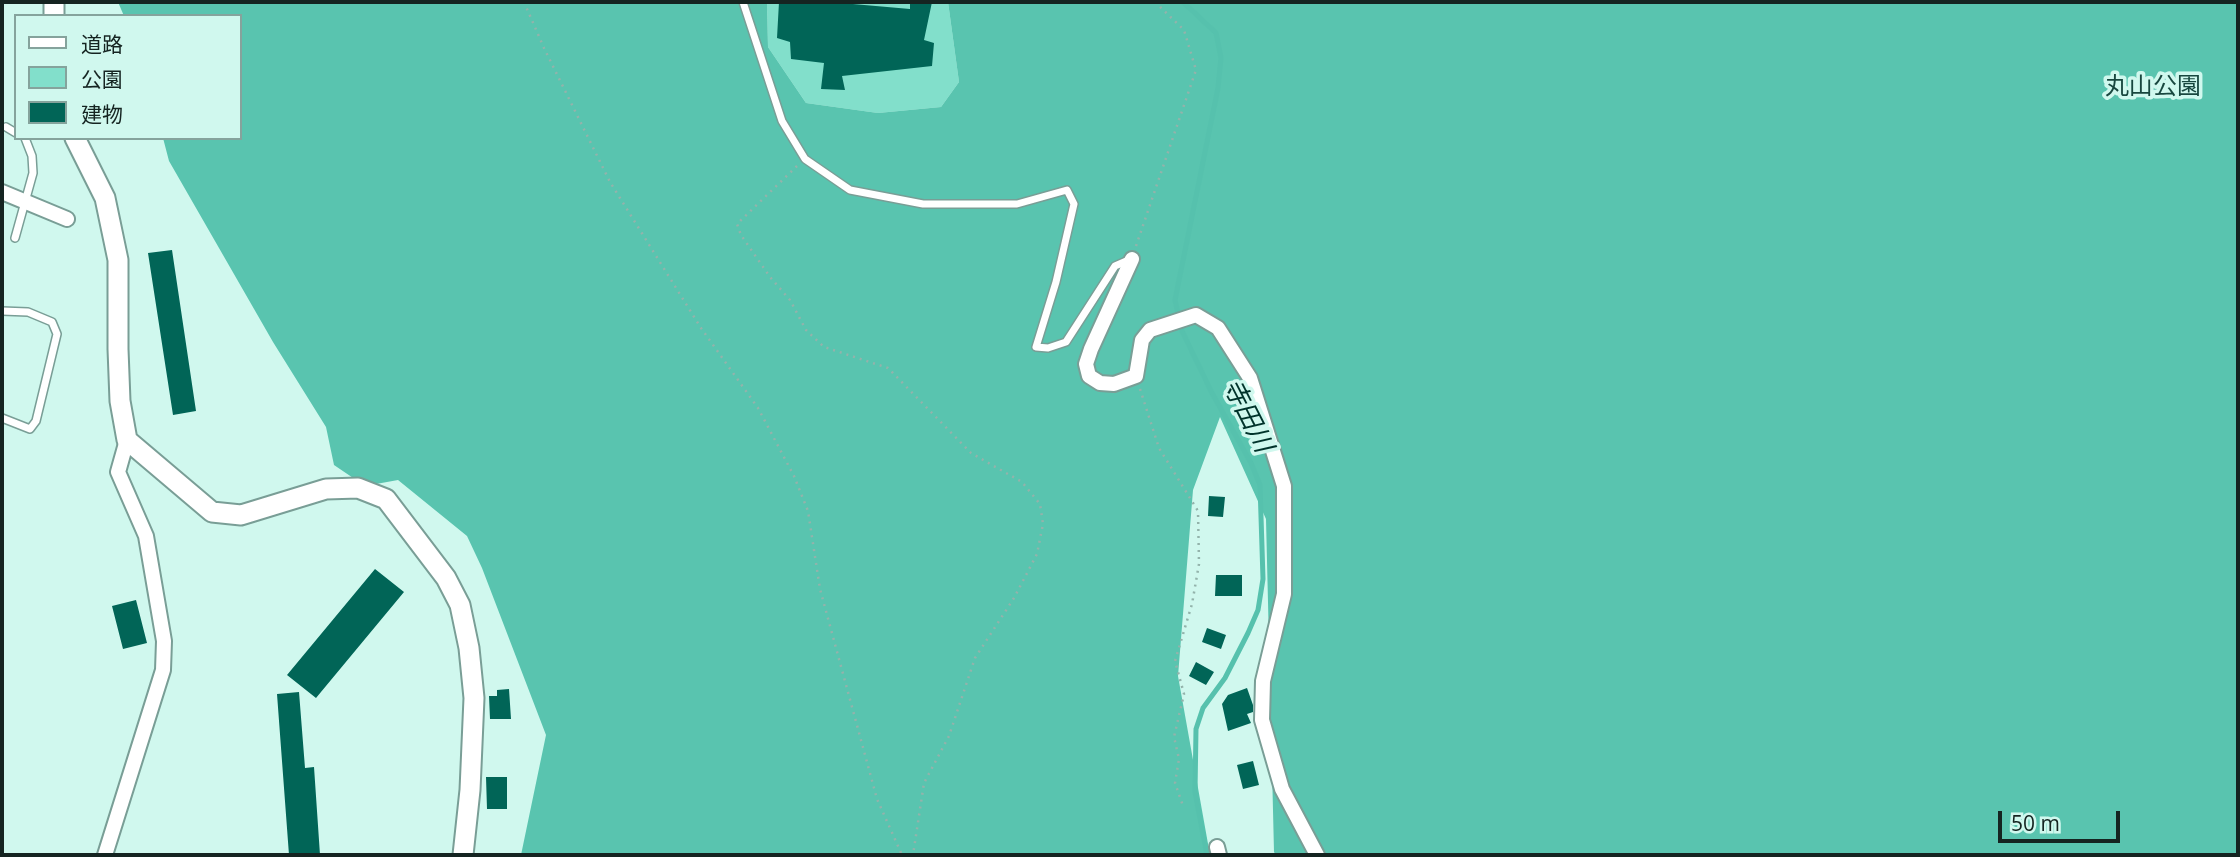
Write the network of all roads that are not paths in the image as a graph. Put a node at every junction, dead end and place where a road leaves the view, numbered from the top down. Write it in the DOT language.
graph roads {
  1 [pos="743,2"];
  2 [pos="6,127"];
  3 [pos="14,132"];
  4 [pos="26,140"];
  5 [pos="76,140"];
  6 [pos="2,192"];
  7 [pos="24,201"];
  8 [pos="67,219"];
  9 [pos="15,238"];
  10 [pos="1132,259"];
  11 [pos="2,311"];
  12 [pos="2,418"];
  13 [pos="127,440"];
  14 [pos="105,855"];
  15 [pos="463,855"];
  16 [pos="1317,855"];
  1 -- 10 [label="lane"];
  2 -- 3 [label="lane"];
  4 -- 7 [label="lane"];
  5 -- 13 [label="street"];
  6 -- 7 [label="street"];
  7 -- 8 [label="street"];
  7 -- 9 [label="lane"];
  10 -- 16 [label="street"];
  11 -- 12 [label="lane"];
  13 -- 14 [label="street"];
  13 -- 15 [label="street"];
}
